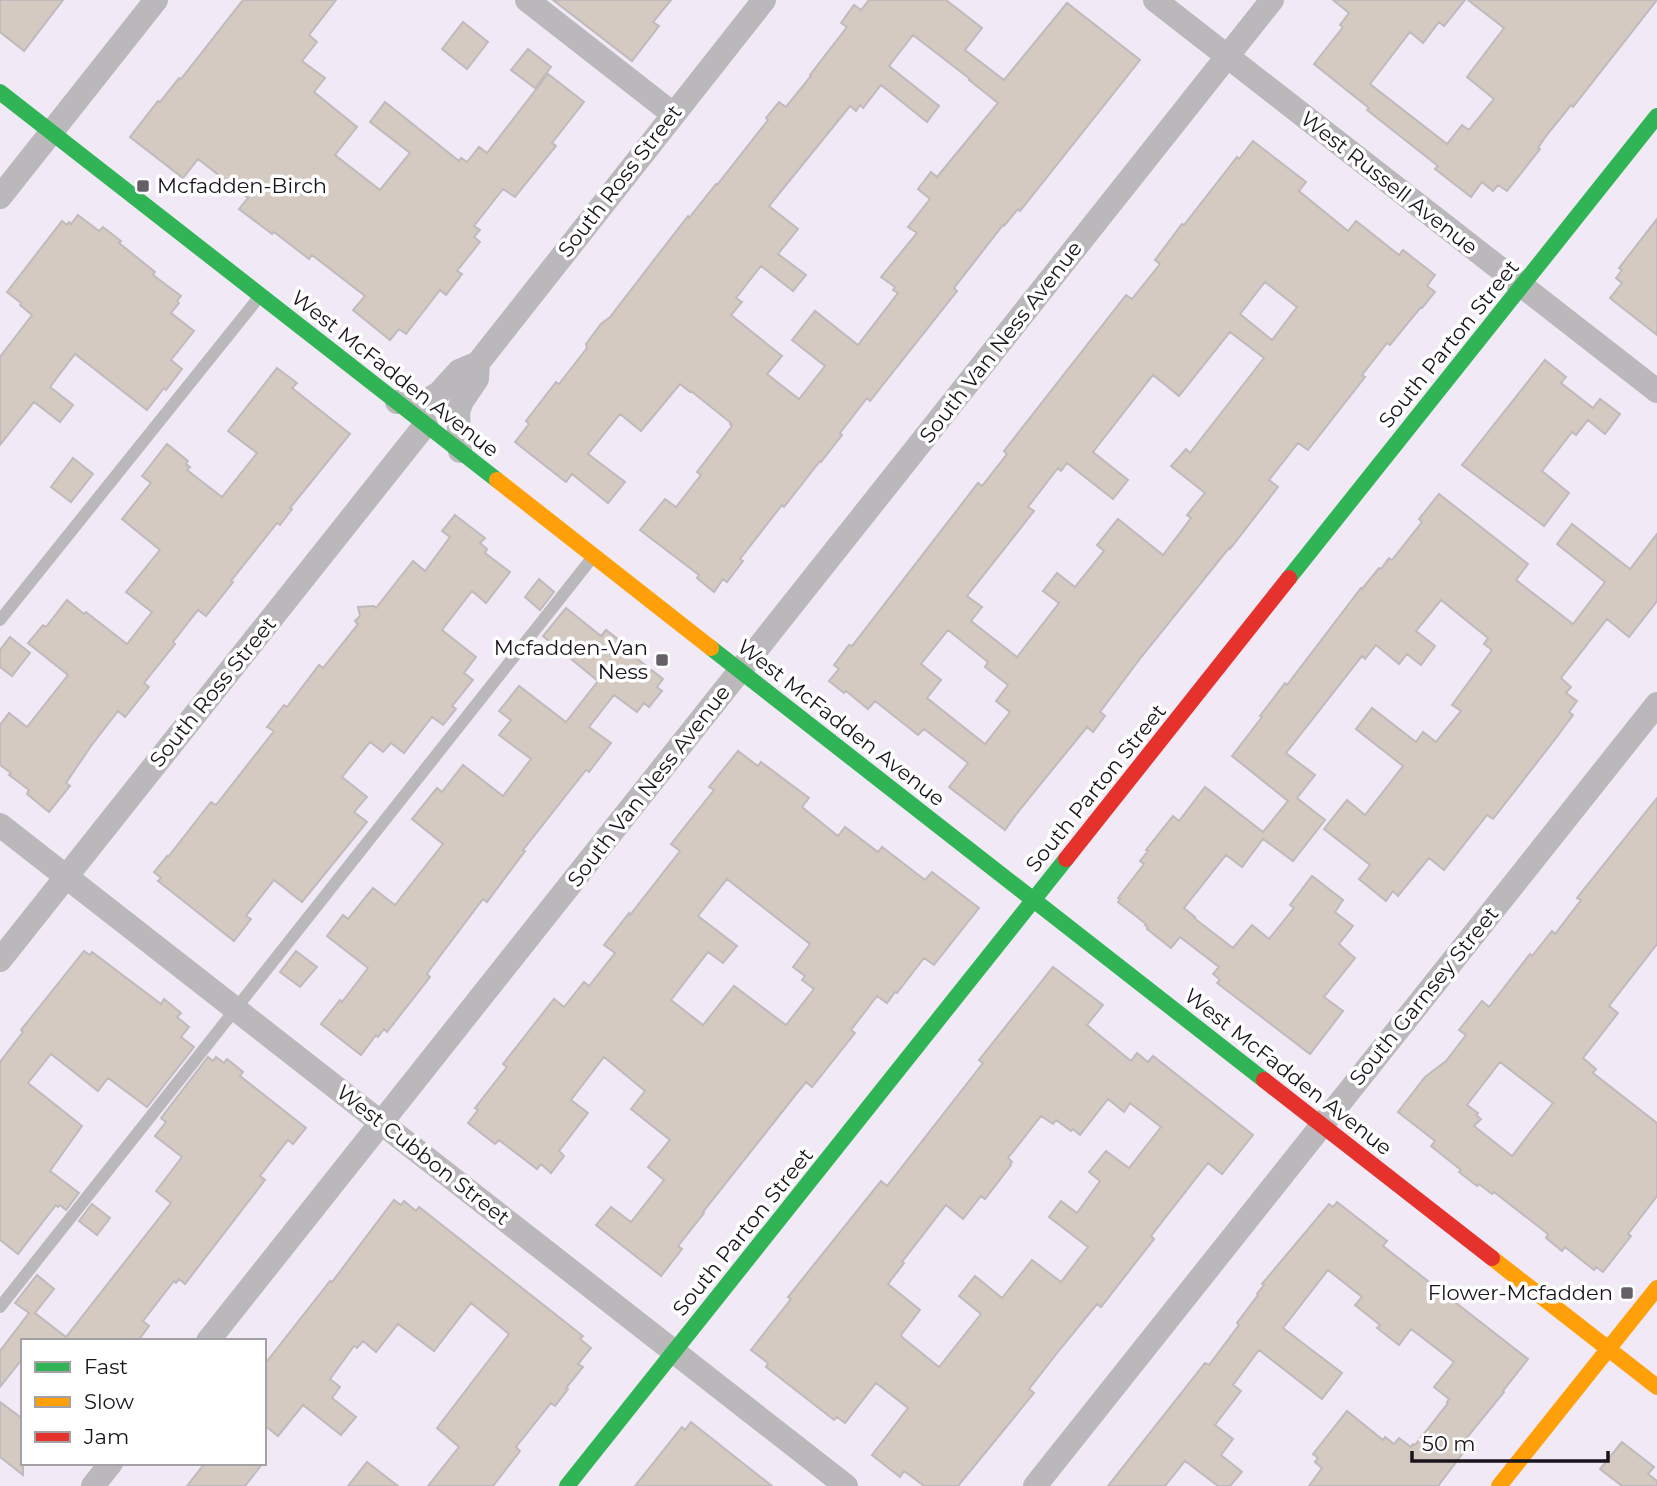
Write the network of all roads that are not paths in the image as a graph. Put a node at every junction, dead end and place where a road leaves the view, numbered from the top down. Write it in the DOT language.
graph roads {
  1 [pos="156,0"];
  2 [pos="527,0"];
  3 [pos="764,0"];
  4 [pos="1155,0"];
  5 [pos="1272,0"];
  6 [pos="1227,57"];
  7 [pos="0,92"];
  8 [pos="673,114"];
  9 [pos="1657,116"];
  10 [pos="51,132"];
  11 [pos="0,197"];
  12 [pos="1522,286"];
  13 [pos="260,296"];
  14 [pos="478,363"];
  15 [pos="1657,391"];
  16 [pos="397,401"];
  17 [pos="426,424"];
  18 [pos="460,451"];
  19 [pos="594,556"];
  20 [pos="0,620"];
  21 [pos="740,671"];
  22 [pos="1657,704"];
  23 [pos="0,825"];
  24 [pos="66,877"];
  25 [pos="1033,900"];
  26 [pos="0,960"];
  27 [pos="236,1009"];
  28 [pos="381,1123"];
  29 [pos="1322,1125"];
  30 [pos="1657,1287"];
  31 [pos="0,1307"];
  32 [pos="210,1339"];
  33 [pos="1608,1349"];
  34 [pos="674,1352"];
  35 [pos="1657,1387"];
  36 [pos="109,1465"];
  37 [pos="93,1486"];
  38 [pos="567,1486"];
  39 [pos="846,1486"];
  40 [pos="1035,1486"];
  41 [pos="1499,1486"];
  1 -- 10 [label="street"];
  2 -- 8 [label="street"];
  3 -- 8 [label="street, South Ross Street"];
  4 -- 6 [label="street, West Russell Avenue"];
  5 -- 6 [label="street, South Van Ness Avenue"];
  6 -- 12 [label="street, West Russell Avenue"];
  6 -- 21 [label="street, South Van Ness Avenue"];
  7 -- 10 [label="street, West McFadden Avenue"];
  8 -- 14 [label="street, South Ross Street"];
  9 -- 12 [label="street, South Parton Street"];
  10 -- 11 [label="street"];
  10 -- 13 [label="street, West McFadden Avenue"];
  12 -- 15 [label="street, West Russell Avenue"];
  12 -- 25 [label="street, South Parton Street"];
  13 -- 16 [label="street, West McFadden Avenue"];
  13 -- 20 [label="lane"];
  14 -- 16 [label="street, South Ross Street"];
  14 -- 18 [label="street, South Ross Street"];
  16 -- 17 [label="street, West McFadden Avenue"];
  17 -- 18 [label="street, West McFadden Avenue"];
  17 -- 24 [label="street, South Ross Street"];
  18 -- 19 [label="street, West McFadden Avenue"];
  19 -- 21 [label="street, West McFadden Avenue"];
  19 -- 27 [label="lane"];
  21 -- 25 [label="street, West McFadden Avenue"];
  21 -- 28 [label="street, South Van Ness Avenue"];
  22 -- 29 [label="street, South Garnsey Street"];
  23 -- 24 [label="street, West Cubbon Street"];
  24 -- 26 [label="street, South Ross Street"];
  24 -- 27 [label="street, West Cubbon Street"];
  25 -- 29 [label="street, West McFadden Avenue"];
  25 -- 34 [label="street, South Parton Street"];
  27 -- 28 [label="street, West Cubbon Street"];
  27 -- 31 [label="lane"];
  28 -- 32 [label="street, South Van Ness Avenue"];
  28 -- 34 [label="street, West Cubbon Street"];
  29 -- 33 [label="street, West McFadden Avenue"];
  29 -- 40 [label="street, South Garnsey Street"];
  30 -- 33 [label="street"];
  33 -- 35 [label="street, West McFadden Avenue"];
  33 -- 41 [label="street"];
  34 -- 38 [label="street, South Parton Street"];
  34 -- 39 [label="street, West Cubbon Street"];
  36 -- 37 [label="street"];
}
